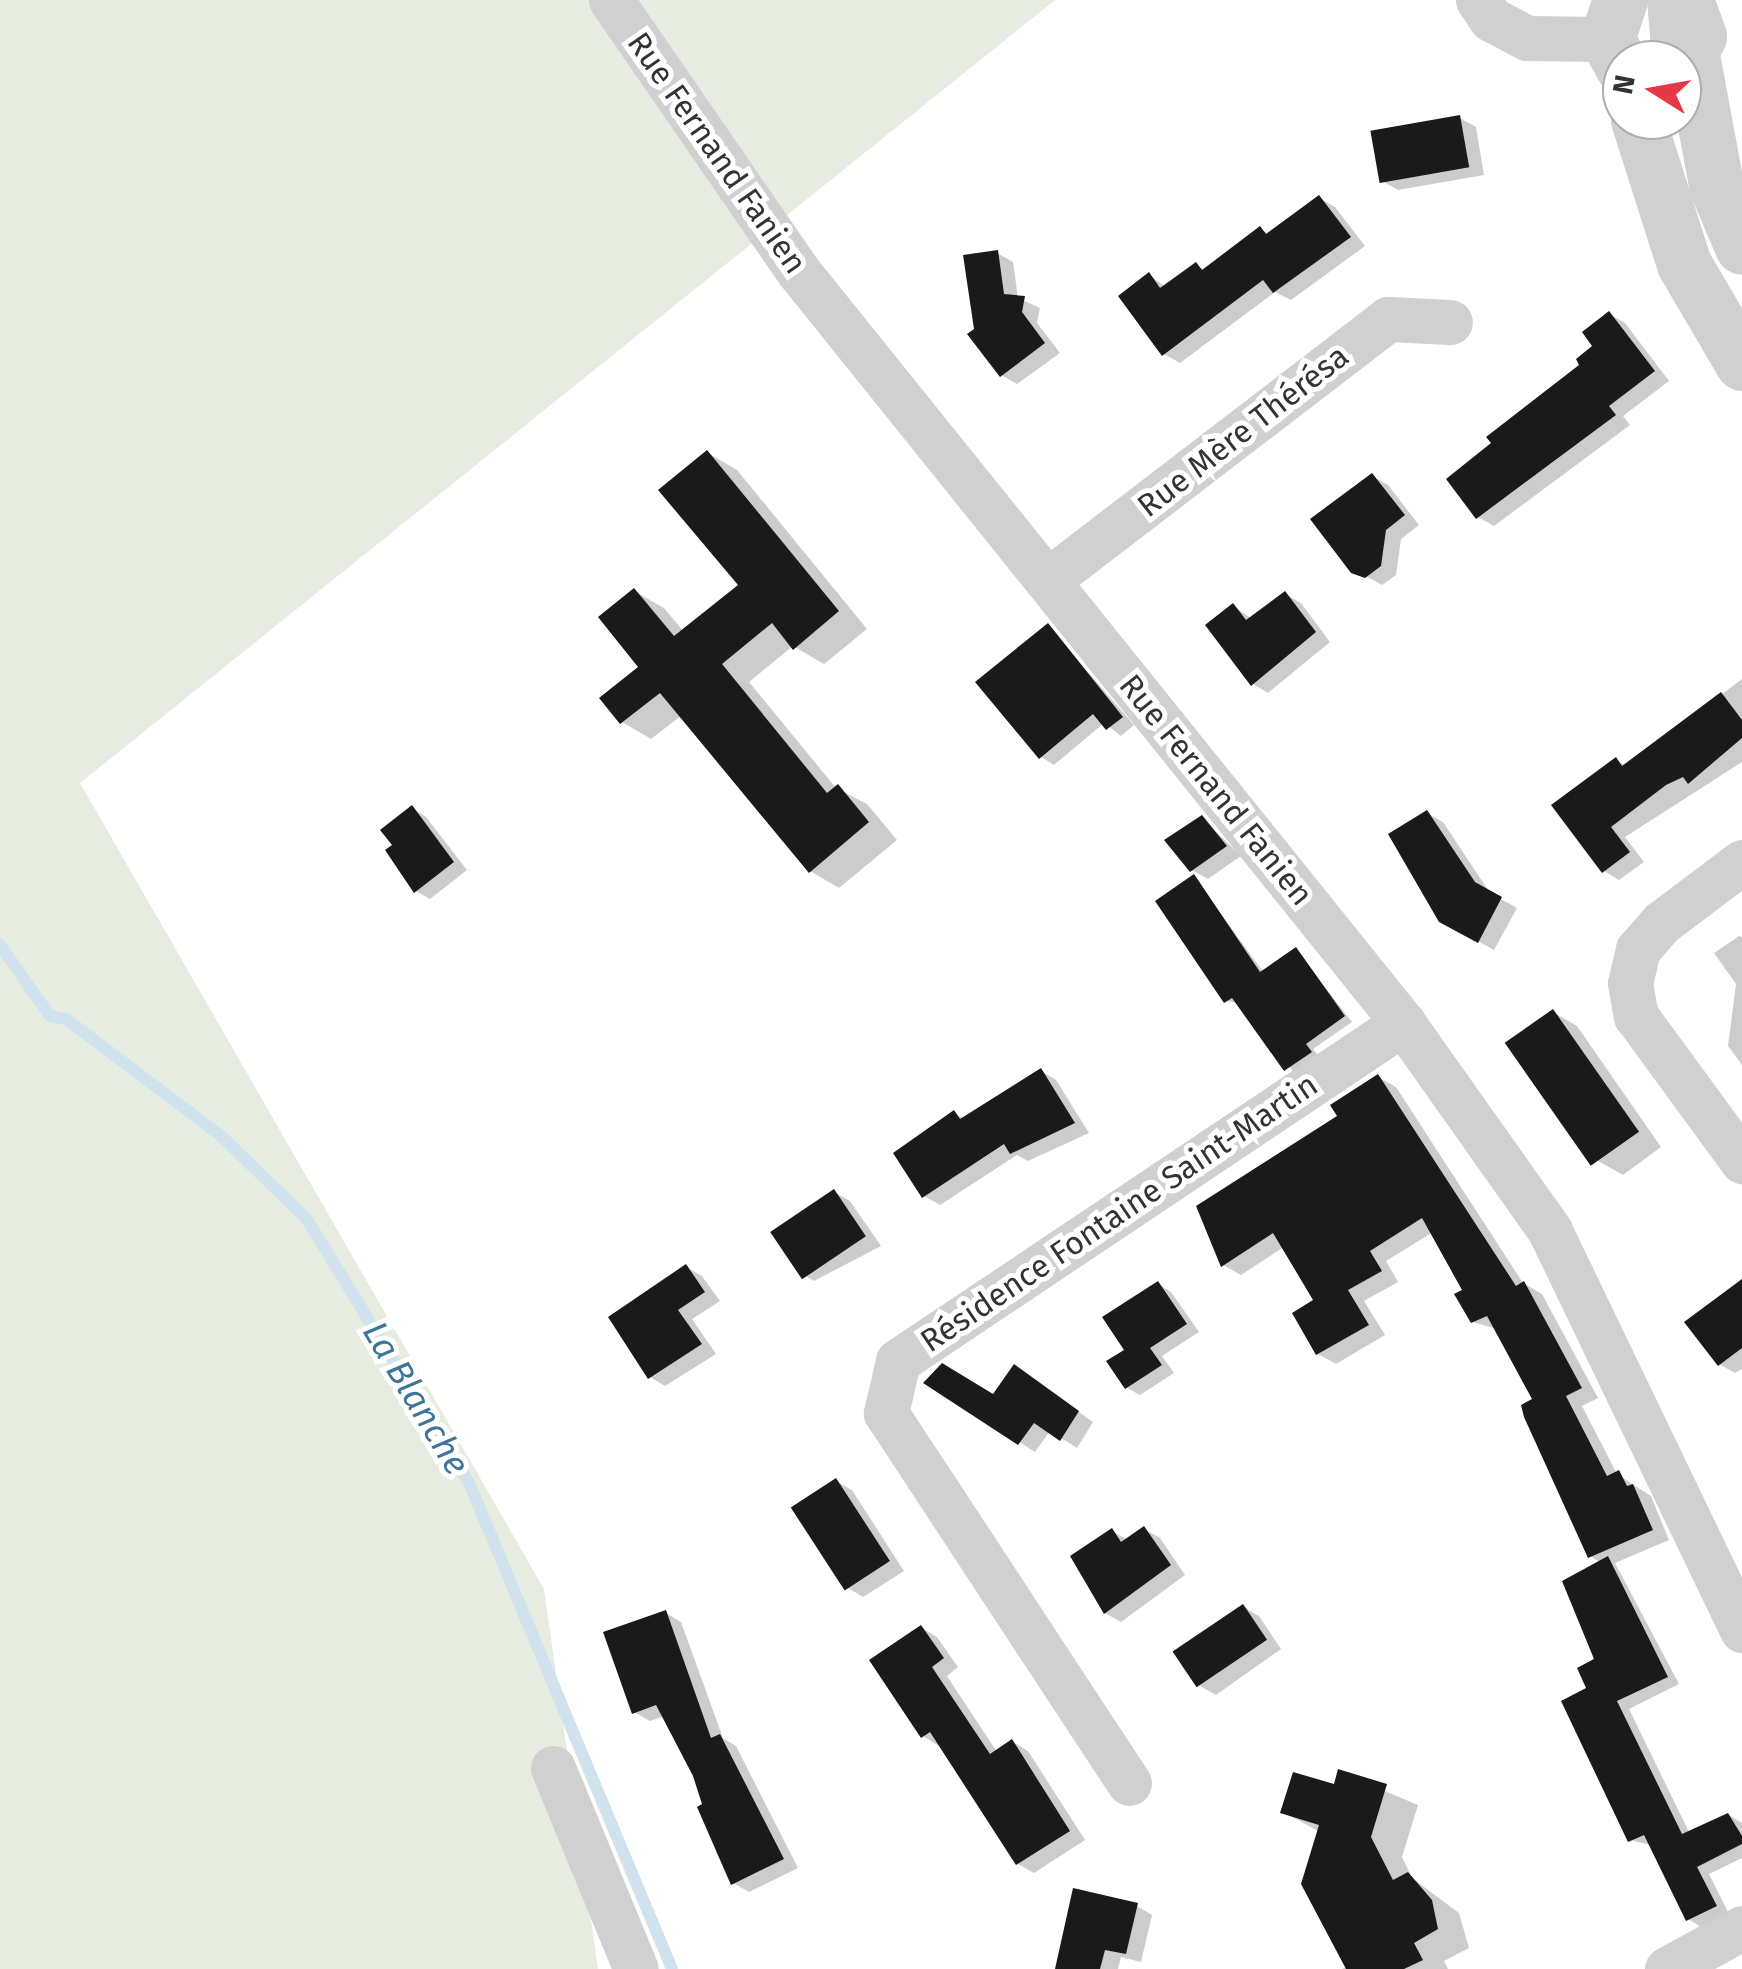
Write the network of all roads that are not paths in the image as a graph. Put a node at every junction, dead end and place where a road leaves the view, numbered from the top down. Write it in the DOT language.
graph roads {
  1 [pos="611,0"];
  2 [pos="1478,0"];
  3 [pos="1686,0"];
  4 [pos="1623,18"];
  5 [pos="1652,40"];
  6 [pos="1691,40"];
  7 [pos="1702,138"];
  8 [pos="1644,140"];
  9 [pos="1670,140"];
  10 [pos="1742,248"];
  11 [pos="1450,322"];
  12 [pos="1742,326"];
  13 [pos="1742,363"];
  14 [pos="1048,580"];
  15 [pos="1742,862"];
  16 [pos="1403,1023"];
  17 [pos="1742,1161"];
  18 [pos="1742,1630"];
  19 [pos="553,1768"];
  20 [pos="1129,1783"];
  21 [pos="1742,1928"];
  22 [pos="636,1969"];
  23 [pos="1666,1969"];
  1 -- 14 [label="street, Rue Fernand Fanien"];
  2 -- 4 [label="street"];
  3 -- 6 [label="street"];
  4 -- 5 [label="lane"];
  7 -- 10 [label="street"];
  8 -- 13 [label="street"];
  9 -- 12 [label="lane"];
  11 -- 14 [label="street, Rue Mère Thérésa"];
  14 -- 16 [label="street, Rue Fernand Fanien"];
  15 -- 17 [label="street"];
  16 -- 18 [label="street, Rue Fernand Fanien"];
  16 -- 20 [label="street, Résidence Fontaine Saint-Martin"];
  19 -- 22 [label="street"];
  21 -- 23 [label="street"];
}
